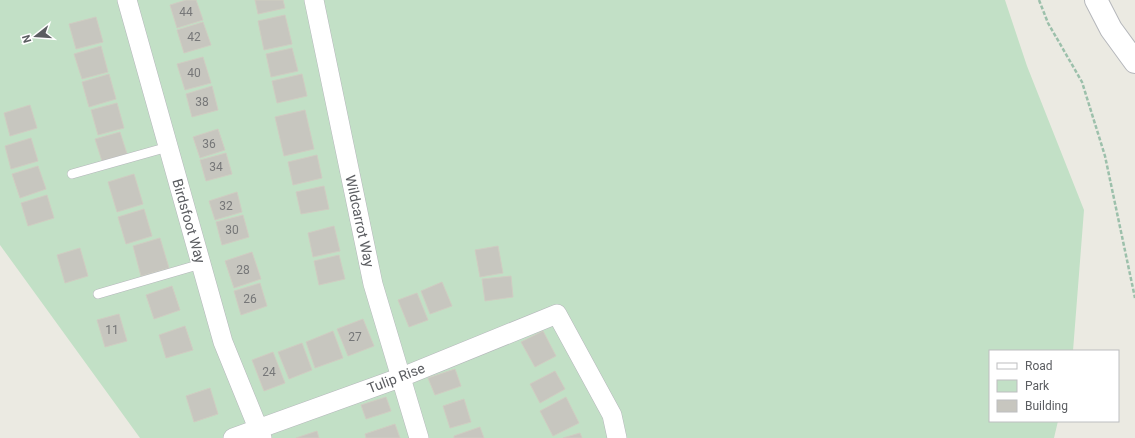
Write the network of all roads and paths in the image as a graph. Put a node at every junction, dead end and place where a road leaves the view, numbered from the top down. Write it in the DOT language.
graph roads {
  1 [pos="127,0"];
  2 [pos="314,0"];
  3 [pos="1039,0"];
  4 [pos="1096,0"];
  5 [pos="1135,62"];
  6 [pos="168,147"];
  7 [pos="72,174"];
  8 [pos="201,264"];
  9 [pos="98,294"];
  10 [pos="1135,298"];
  11 [pos="402,377"];
  12 [pos="260,433"];
  13 [pos="233,438"];
  14 [pos="419,438"];
  15 [pos="617,438"];
  1 -- 6 [label="street, Birdsfoot Way"];
  2 -- 11 [label="street, Wildcarrot Way"];
  3 -- 10 [label="path"];
  4 -- 5 [label="street"];
  6 -- 7 [label="lane"];
  6 -- 8 [label="street, Birdsfoot Way"];
  8 -- 9 [label="lane"];
  8 -- 12 [label="street, Birdsfoot Way"];
  11 -- 12 [label="street, Tulip Rise"];
  11 -- 14 [label="street, Wildcarrot Way"];
  11 -- 15 [label="street, Tulip Rise"];
  12 -- 13 [label="street, Tulip Rise"];
}
